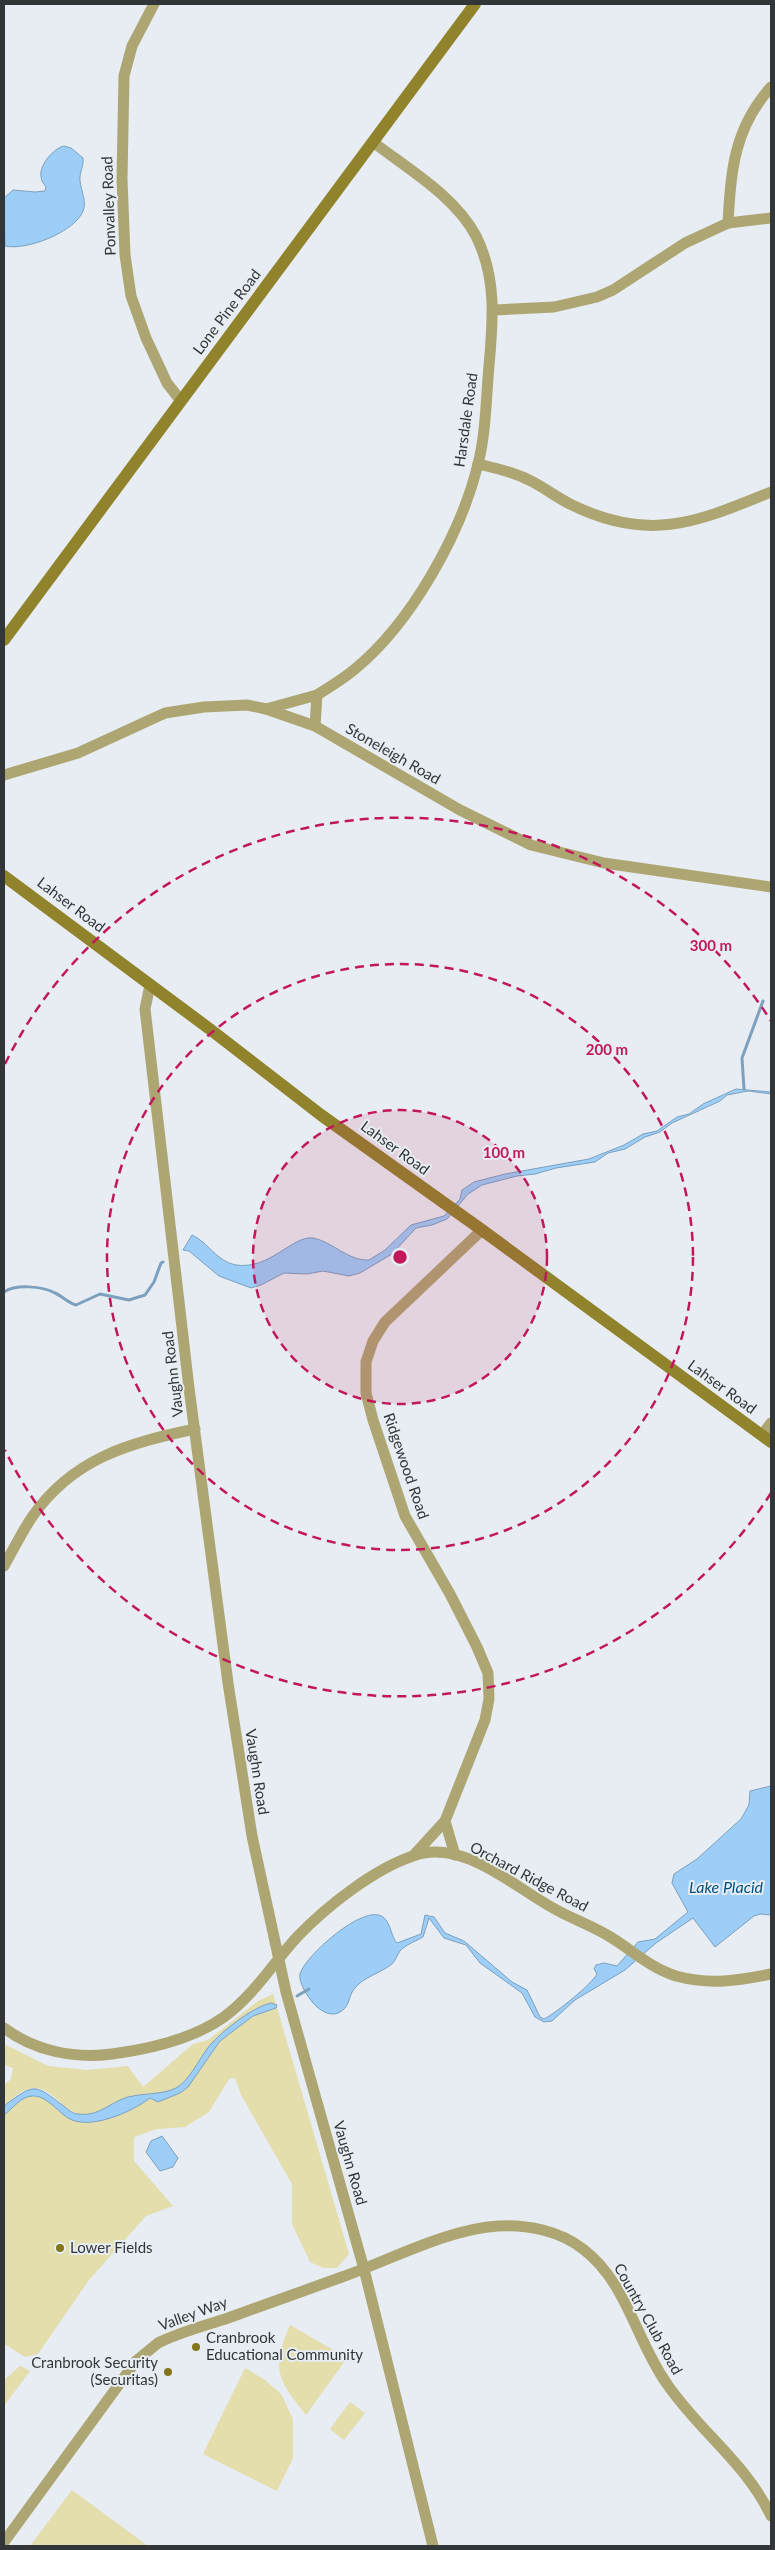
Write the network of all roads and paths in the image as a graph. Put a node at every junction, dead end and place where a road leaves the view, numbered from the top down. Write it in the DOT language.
graph roads {
  1 [pos="154,4"];
  2 [pos="475,4"];
  3 [pos="771,87"];
  4 [pos="373,142"];
  5 [pos="771,218"];
  6 [pos="728,222"];
  7 [pos="494,310"];
  8 [pos="181,401"];
  9 [pos="478,464"];
  10 [pos="771,492"];
  11 [pos="4,640"];
  12 [pos="317,695"];
  13 [pos="266,709"];
  14 [pos="315,726"];
  15 [pos="4,775"];
  16 [pos="4,876"];
  17 [pos="771,887"];
  18 [pos="150,985"];
  19 [pos="482,1230"];
  20 [pos="771,1423"];
  21 [pos="195,1429"];
  22 [pos="766,1439"];
  23 [pos="4,1566"];
  24 [pos="445,1821"];
  25 [pos="414,1855"];
  26 [pos="455,1855"];
  27 [pos="278,1960"];
  28 [pos="771,1974"];
  29 [pos="4,2028"];
  30 [pos="364,2269"];
  31 [pos="771,2516"];
  32 [pos="4,2542"];
  33 [pos="433,2546"];
  1 -- 8 [label="street, Ponvalley Road"];
  2 -- 4 [label="street, Lone Pine Road"];
  3 -- 6 [label="street"];
  4 -- 7 [label="street, Harsdale Road"];
  4 -- 8 [label="street, Lone Pine Road"];
  5 -- 6 [label="street"];
  6 -- 7 [label="street"];
  7 -- 9 [label="street, Harsdale Road"];
  8 -- 11 [label="street, Lone Pine Road"];
  9 -- 10 [label="street"];
  9 -- 12 [label="street, Harsdale Road"];
  12 -- 13 [label="street, Harsdale Road"];
  12 -- 14 [label="street"];
  13 -- 14 [label="street, Stoneleigh Road"];
  13 -- 15 [label="street, Stoneleigh Road"];
  14 -- 17 [label="street, Stoneleigh Road"];
  16 -- 18 [label="street, Lahser Road"];
  18 -- 19 [label="street, Lahser Road"];
  18 -- 21 [label="street, Vaughn Road"];
  19 -- 22 [label="street, Lahser Road"];
  19 -- 24 [label="street, Ridgewood Road"];
  20 -- 22 [label="street"];
  21 -- 23 [label="street"];
  21 -- 27 [label="street, Vaughn Road"];
  24 -- 25 [label="street, Ridgewood Road"];
  24 -- 26 [label="street"];
  25 -- 26 [label="street, Orchard Ridge Road"];
  25 -- 27 [label="street, Orchard Ridge Road"];
  26 -- 28 [label="street, Orchard Ridge Road"];
  27 -- 29 [label="street, Orchard Ridge Road"];
  27 -- 30 [label="street, Vaughn Road"];
  30 -- 31 [label="street, Country Club Road"];
  30 -- 32 [label="street, Valley Way"];
  30 -- 33 [label="street, Vaughn Road"];
}
